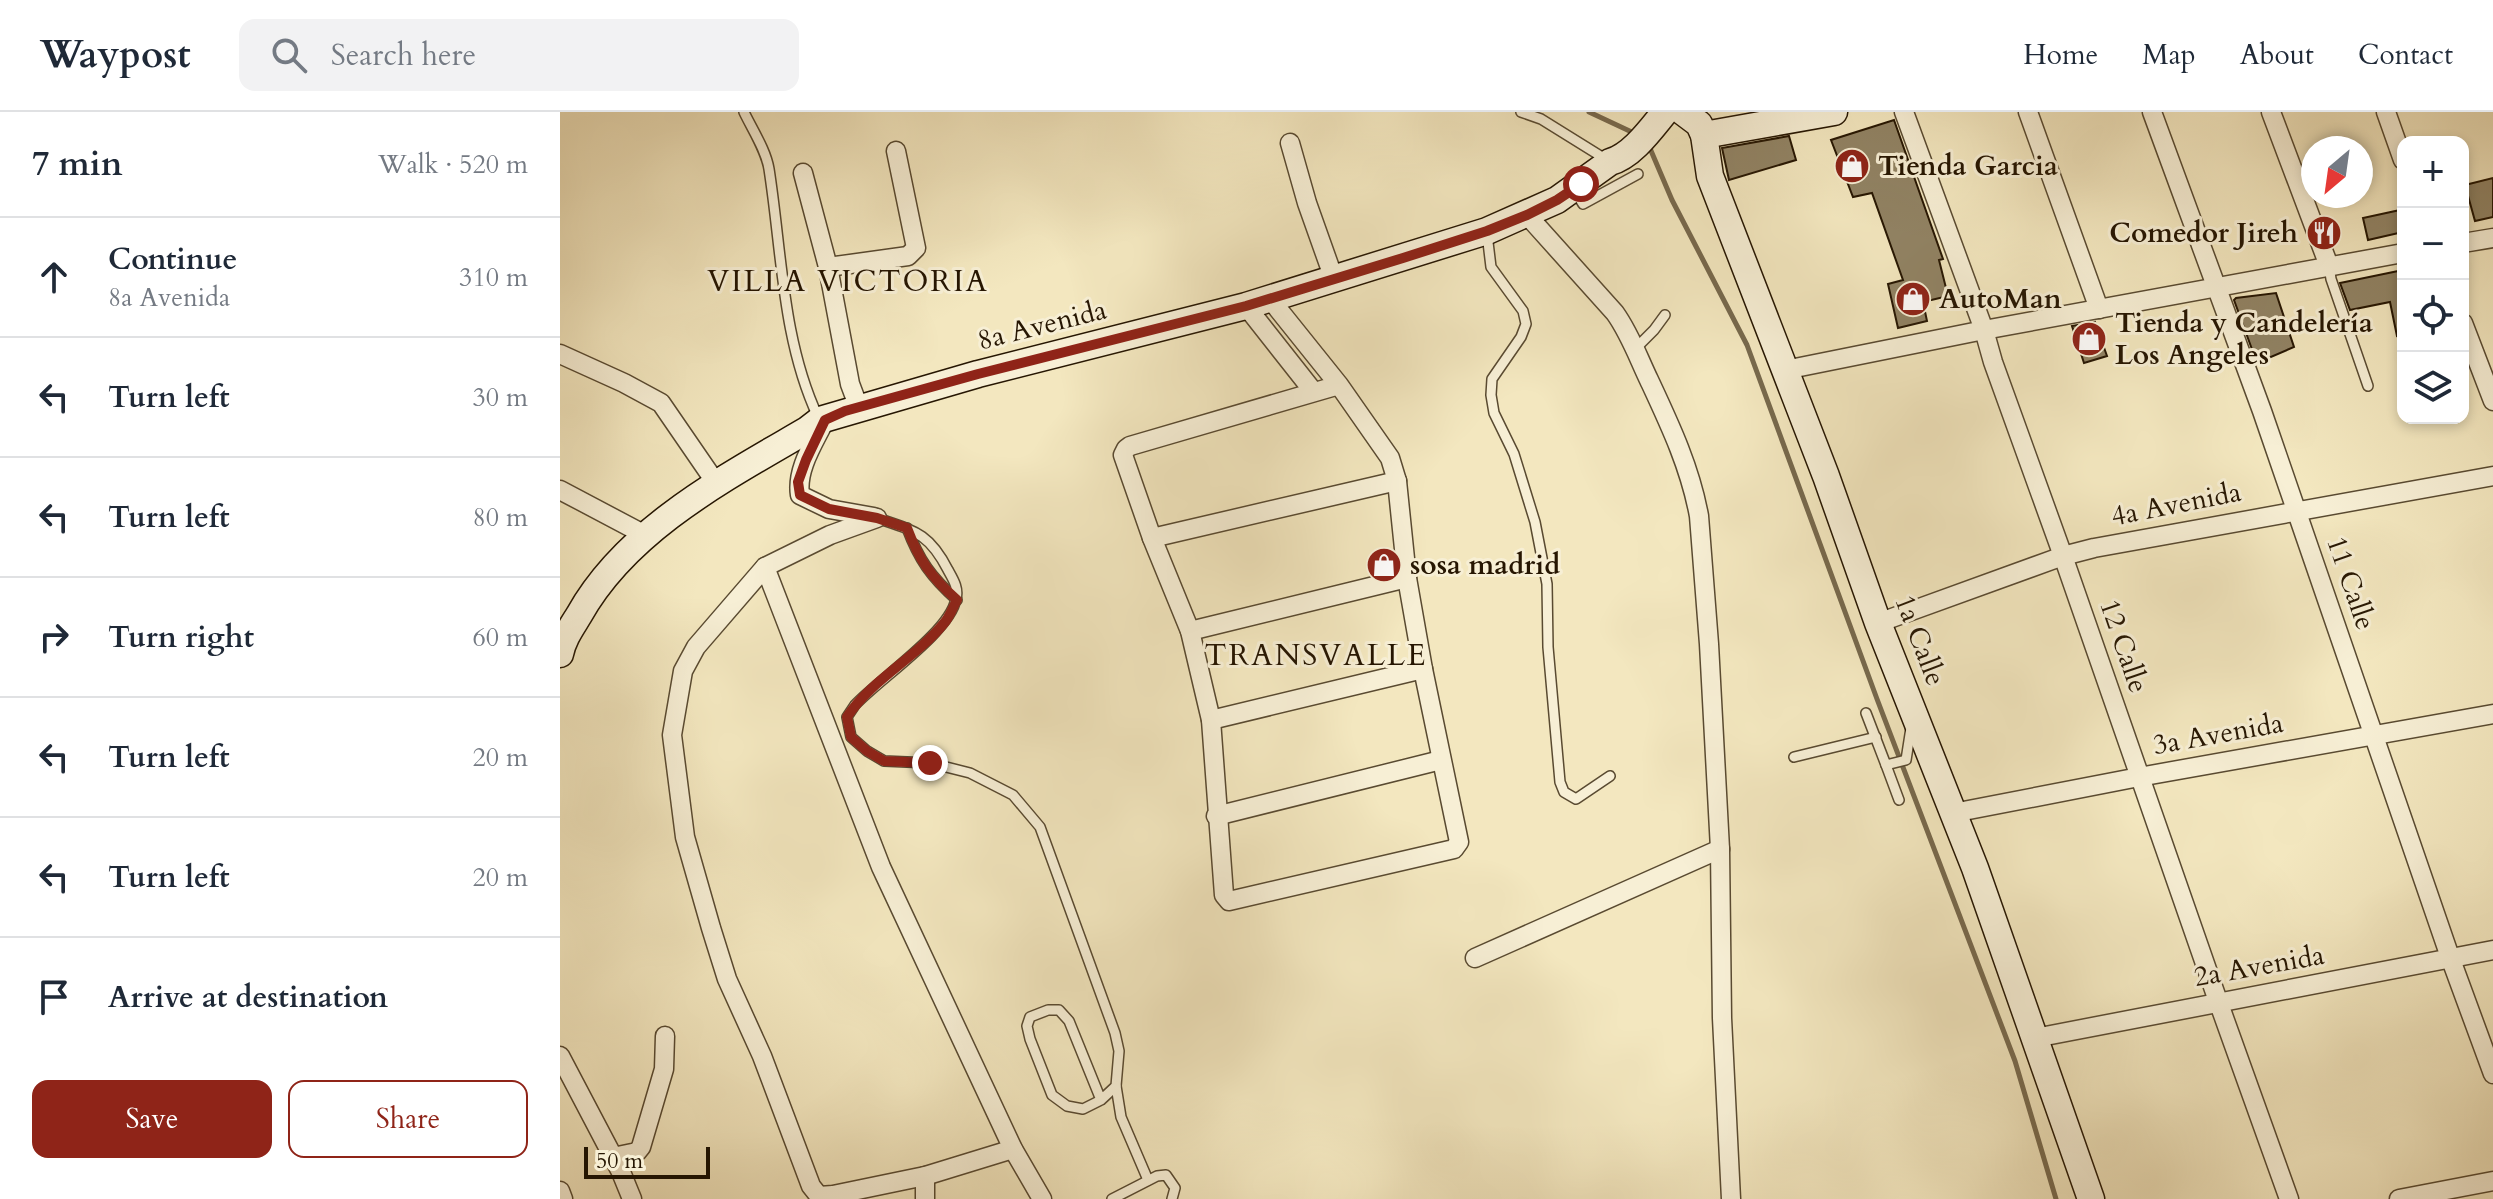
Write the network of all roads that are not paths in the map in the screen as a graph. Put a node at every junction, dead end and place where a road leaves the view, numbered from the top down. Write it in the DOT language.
graph roads {
  1 [pos="744,112"];
  2 [pos="1521,112"];
  3 [pos="1765,112"];
  4 [pos="1834,112"];
  5 [pos="1904,112"];
  6 [pos="2028,112"];
  7 [pos="2152,112"];
  8 [pos="2271,112"];
  9 [pos="2386,112"];
  10 [pos="1656,121"];
  11 [pos="1695,124"];
  12 [pos="1290,143"];
  13 [pos="2397,143"];
  14 [pos="896,151"];
  15 [pos="1621,162"];
  16 [pos="803,173"];
  17 [pos="1527,215"];
  18 [pos="1487,231"];
  19 [pos="2493,238"];
  20 [pos="2469,242"];
  21 [pos="2397,254"];
  22 [pos="2329,266"];
  23 [pos="828,267"];
  24 [pos="1334,279"];
  25 [pos="2216,288"];
  26 [pos="1258,302"];
  27 [pos="2099,309"];
  28 [pos="1665,315"];
  29 [pos="1984,330"];
  30 [pos="2469,339"];
  31 [pos="1636,348"];
  32 [pos="560,354"];
  33 [pos="1785,370"];
  34 [pos="1339,385"];
  35 [pos="2368,386"];
  36 [pos="1313,391"];
  37 [pos="2493,401"];
  38 [pos="859,408"];
  39 [pos="823,420"];
  40 [pos="2493,476"];
  41 [pos="1397,481"];
  42 [pos="716,483"];
  43 [pos="560,490"];
  44 [pos="2297,510"];
  45 [pos="877,518"];
  46 [pos="907,528"];
  47 [pos="647,536"];
  48 [pos="1152,538"];
  49 [pos="2063,556"];
  50 [pos="765,567"];
  51 [pos="1407,578"];
  52 [pos="957,600"];
  53 [pos="568,614"];
  54 [pos="1878,623"];
  55 [pos="1190,631"];
  56 [pos="560,654"];
  57 [pos="1423,669"];
  58 [pos="1913,712"];
  59 [pos="1866,713"];
  60 [pos="2493,714"];
  61 [pos="1211,720"];
  62 [pos="2374,735"];
  63 [pos="1876,737"];
  64 [pos="1794,757"];
  65 [pos="1441,760"];
  66 [pos="1890,764"];
  67 [pos="1610,776"];
  68 [pos="2139,777"];
  69 [pos="1899,800"];
  70 [pos="1953,813"];
  71 [pos="1216,816"];
  72 [pos="1720,849"];
  73 [pos="2493,950"];
  74 [pos="2450,957"];
  75 [pos="1475,958"];
  76 [pos="2218,1001"];
  77 [pos="665,1036"];
  78 [pos="2035,1038"];
  79 [pos="560,1056"];
  80 [pos="2493,1074"];
  81 [pos="1116,1086"];
  82 [pos="1101,1100"];
  83 [pos="1013,1149"];
  84 [pos="613,1157"];
  85 [pos="925,1176"];
  86 [pos="1148,1180"];
  87 [pos="2493,1181"];
  88 [pos="560,1191"];
  89 [pos="563,1199"];
  90 [pos="632,1199"];
  91 [pos="925,1199"];
  92 [pos="1042,1199"];
  93 [pos="1112,1199"];
  94 [pos="1172,1199"];
  95 [pos="1731,1199"];
  96 [pos="2091,1199"];
  97 [pos="2289,1199"];
  98 [pos="2399,1199"];
  1 -- 39 [label="lane"];
  2 -- 15 [label="lane"];
  3 -- 11 [label="street"];
  4 -- 11 [label="street"];
  5 -- 29 [label="street, 12 Calle"];
  6 -- 27 [label="street"];
  7 -- 25 [label="street, 11 Calle"];
  8 -- 22 [label="street"];
  9 -- 13 [label="street"];
  10 -- 15 [label="street, 8a Avenida"];
  11 -- 33 [label="street, 1a Calle"];
  12 -- 24 [label="street"];
  14 -- 23 [label="street"];
  15 -- 17 [label="street, 8a Avenida"];
  16 -- 23 [label="street"];
  17 -- 18 [label="street, 8a Avenida"];
  17 -- 31 [label="street"];
  18 -- 24 [label="street, 8a Avenida"];
  18 -- 67 [label="lane"];
  19 -- 20 [label="street"];
  21 -- 22 [label="street"];
  22 -- 25 [label="street"];
  22 -- 35 [label="lane"];
  23 -- 38 [label="street"];
  24 -- 26 [label="street, 8a Avenida"];
  25 -- 27 [label="street"];
  25 -- 44 [label="street, 11 Calle"];
  26 -- 34 [label="street"];
  26 -- 36 [label="street"];
  26 -- 38 [label="street, 8a Avenida"];
  27 -- 29 [label="street"];
  28 -- 31 [label="lane"];
  29 -- 33 [label="street"];
  29 -- 49 [label="street, 12 Calle"];
  30 -- 37 [label="street"];
  31 -- 72 [label="street"];
  32 -- 42 [label="street"];
  33 -- 54 [label="street, 1a Calle"];
  34 -- 36 [label="street"];
  34 -- 41 [label="street"];
  36 -- 48 [label="street"];
  38 -- 39 [label="street, 8a Avenida"];
  39 -- 42 [label="street, 8a Avenida"];
  39 -- 45 [label="street"];
  40 -- 44 [label="street, 4a Avenida"];
  41 -- 48 [label="street"];
  41 -- 51 [label="street"];
  42 -- 47 [label="street, 8a Avenida"];
  43 -- 47 [label="street"];
  44 -- 49 [label="street, 4a Avenida"];
  44 -- 62 [label="street, 11 Calle"];
  45 -- 46 [label="lane"];
  45 -- 50 [label="street"];
  46 -- 52 [label="lane"];
  46 -- 52 [label="lane"];
  47 -- 53 [label="street, 8a Avenida"];
  48 -- 55 [label="street"];
  49 -- 54 [label="street, 4a Avenida"];
  49 -- 68 [label="street, 12 Calle"];
  50 -- 83 [label="street"];
  50 -- 85 [label="street"];
  51 -- 55 [label="street"];
  51 -- 57 [label="street"];
  52 -- 81 [label="lane"];
  53 -- 56 [label="street, 8a Avenida"];
  54 -- 58 [label="street, 1a Calle"];
  55 -- 61 [label="street"];
  57 -- 61 [label="street"];
  57 -- 65 [label="street"];
  58 -- 66 [label="lane"];
  58 -- 70 [label="street, 1a Calle"];
  59 -- 63 [label="lane"];
  60 -- 62 [label="street, 3a Avenida"];
  61 -- 71 [label="street"];
  62 -- 68 [label="street, 3a Avenida"];
  62 -- 74 [label="street, 11 Calle"];
  63 -- 64 [label="lane"];
  63 -- 66 [label="lane"];
  65 -- 71 [label="street"];
  65 -- 71 [label="street"];
  66 -- 69 [label="lane"];
  68 -- 70 [label="street, 3a Avenida"];
  68 -- 76 [label="street, 12 Calle"];
  70 -- 78 [label="street, 1a Calle"];
  72 -- 75 [label="street"];
  72 -- 95 [label="street"];
  73 -- 74 [label="street, 2a Avenida"];
  74 -- 76 [label="street, 2a Avenida"];
  74 -- 80 [label="street, 11 Calle"];
  76 -- 78 [label="street, 2a Avenida"];
  76 -- 97 [label="street, 12 Calle"];
  77 -- 84 [label="street"];
  78 -- 96 [label="street, 1a Calle"];
  79 -- 84 [label="street"];
  81 -- 82 [label="lane"];
  81 -- 86 [label="lane"];
  82 -- 82 [label="lane"];
  83 -- 85 [label="street"];
  83 -- 92 [label="street"];
  84 -- 90 [label="street"];
  85 -- 91 [label="street"];
  86 -- 93 [label="lane"];
  86 -- 94 [label="lane"];
  87 -- 98 [label="street"];
  88 -- 89 [label="street"];
}
